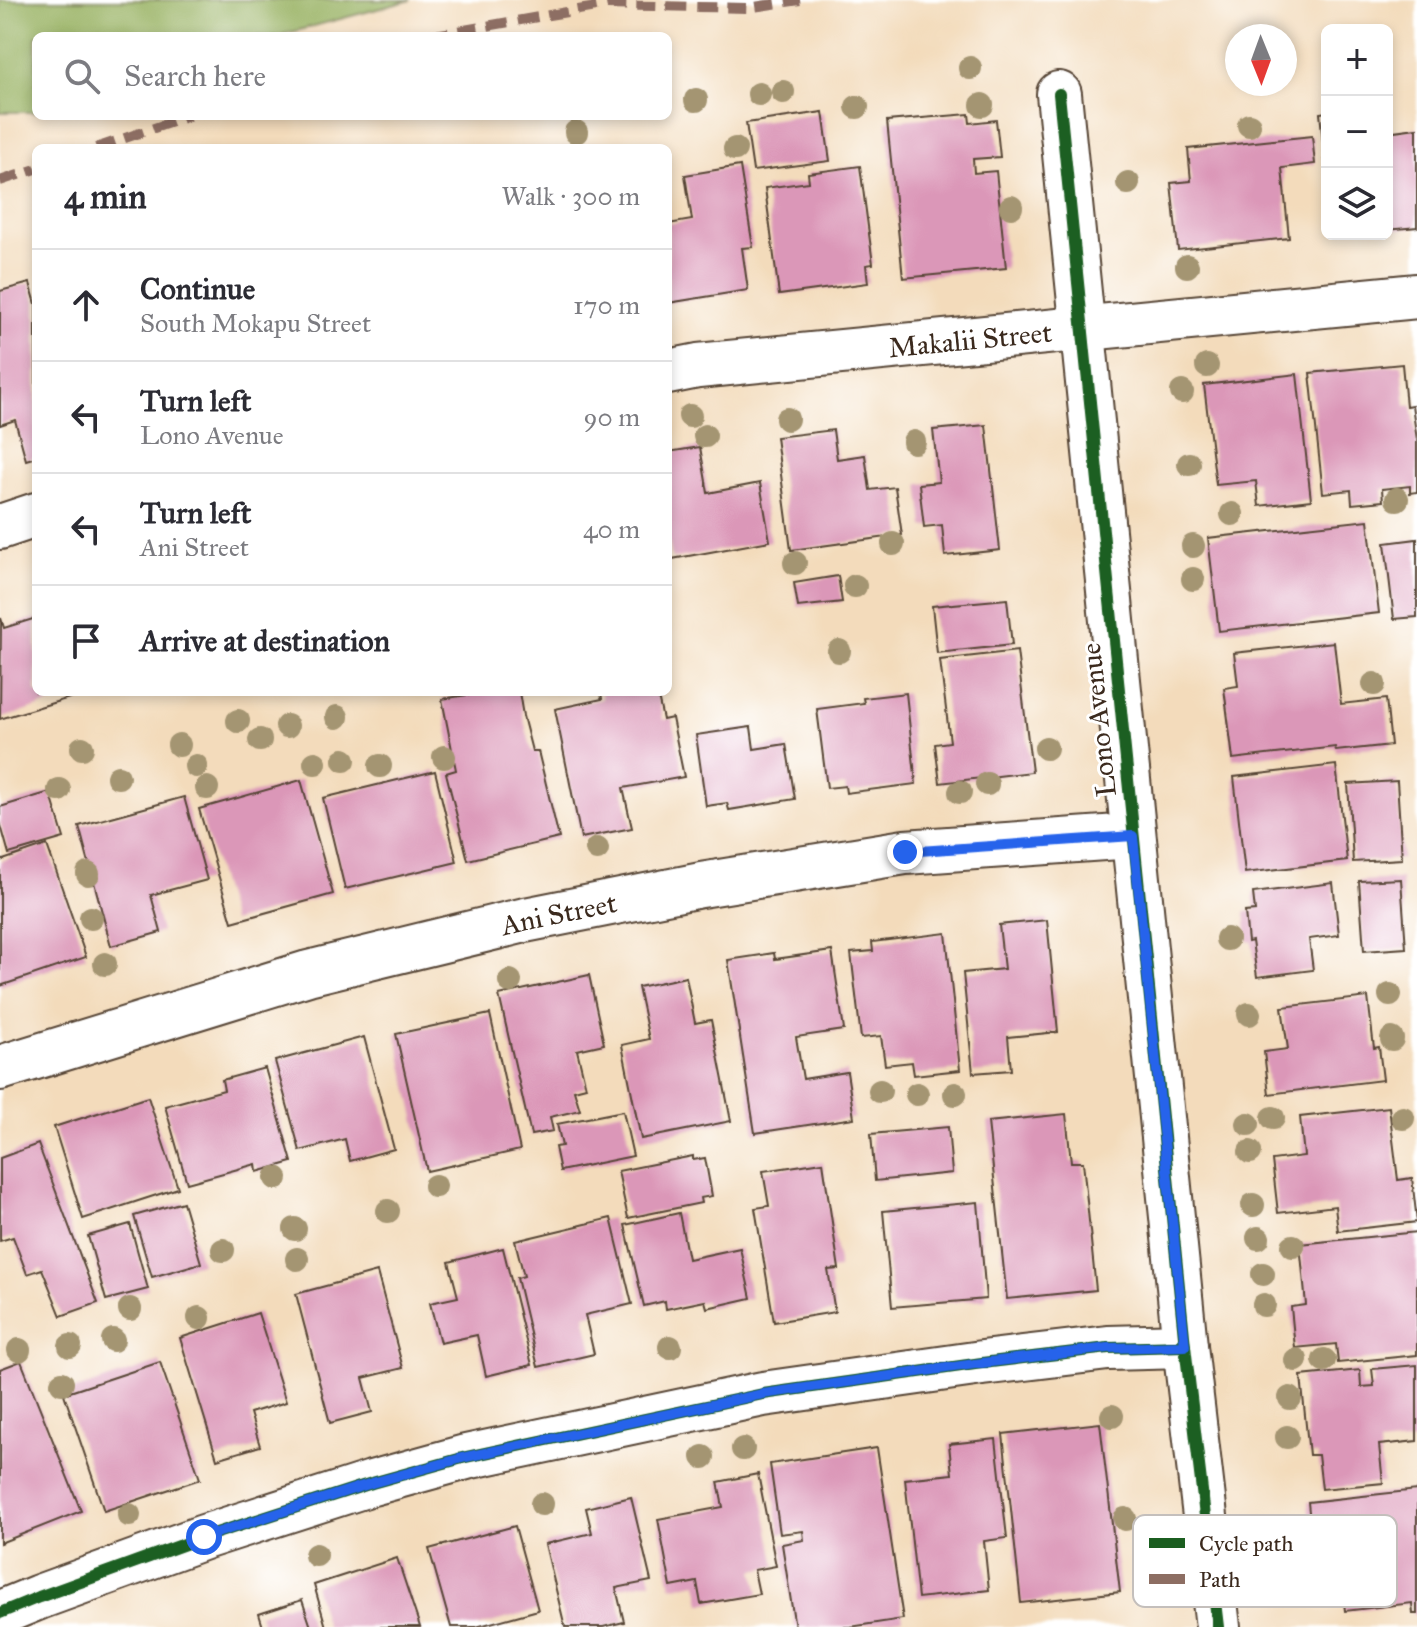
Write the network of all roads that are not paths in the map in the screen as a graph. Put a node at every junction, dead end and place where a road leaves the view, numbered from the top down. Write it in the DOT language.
graph roads {
  1 [pos="1059,94"];
  2 [pos="1417,296"];
  3 [pos="1083,330"];
  4 [pos="672,371"];
  5 [pos="32,516"];
  6 [pos="0,527"];
  7 [pos="1133,836"];
  8 [pos="0,1068"];
  9 [pos="1185,1346"];
  10 [pos="1205,1515"];
  11 [pos="1216,1607"];
  12 [pos="0,1613"];
  13 [pos="1218,1627"];
  1 -- 3 [label="street, Lono Avenue"];
  2 -- 3 [label="street, Makalii Street"];
  3 -- 4 [label="street, Makalii Street"];
  3 -- 7 [label="street, Lono Avenue"];
  5 -- 6 [label="street"];
  7 -- 8 [label="street, Ani Street"];
  7 -- 9 [label="street, Lono Avenue"];
  9 -- 10 [label="street, Lono Avenue"];
  9 -- 12 [label="street"];
  11 -- 13 [label="street, Lono Avenue"];
}
